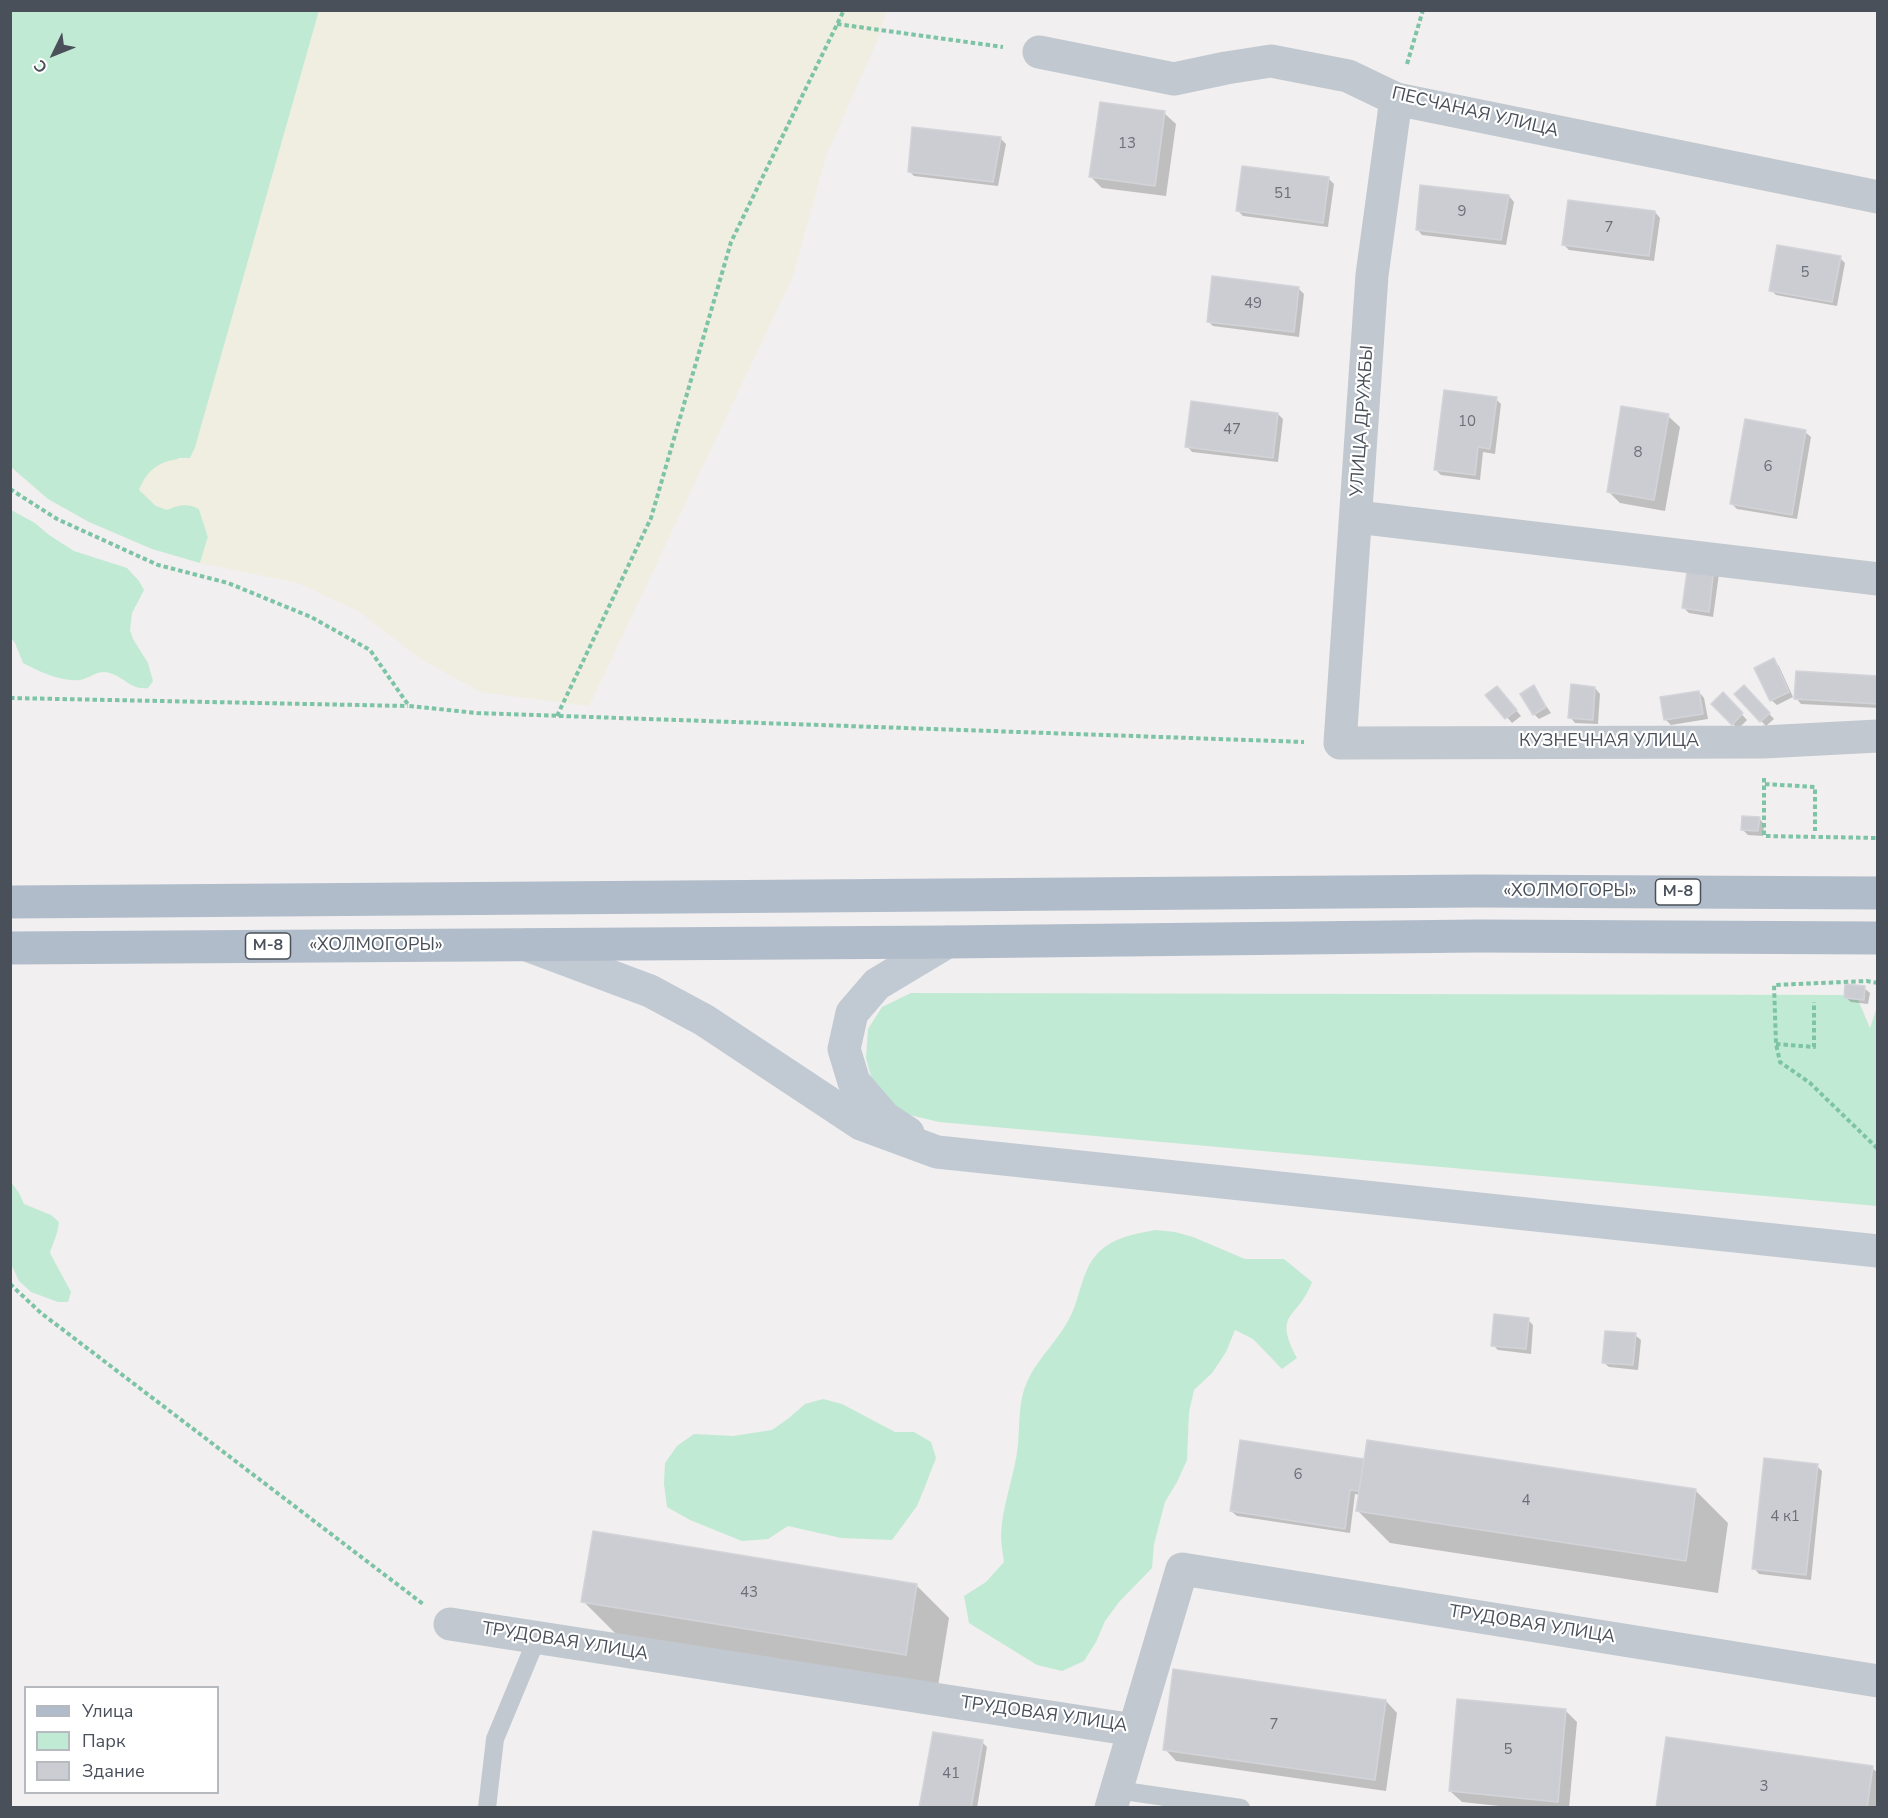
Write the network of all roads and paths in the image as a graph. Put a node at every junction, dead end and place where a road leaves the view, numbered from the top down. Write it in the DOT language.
graph roads {
  1 [pos="844,10"];
  2 [pos="1424,10"];
  3 [pos="837,24"];
  4 [pos="1039,52"];
  5 [pos="1396,99"];
  6 [pos="1878,197"];
  7 [pos="10,489"];
  8 [pos="1357,518"];
  9 [pos="1878,579"];
  10 [pos="10,698"];
  11 [pos="409,706"];
  12 [pos="557,716"];
  13 [pos="1878,736"];
  14 [pos="1340,743"];
  15 [pos="1815,831"];
  16 [pos="1878,838"];
  17 [pos="1878,893"];
  18 [pos="10,902"];
  19 [pos="1878,938"];
  20 [pos="947,942"];
  21 [pos="525,945"];
  22 [pos="10,948"];
  23 [pos="1878,983"];
  24 [pos="1814,1002"];
  25 [pos="1776,1044"];
  26 [pos="1878,1149"];
  27 [pos="937,1152"];
  28 [pos="1878,1251"];
  29 [pos="10,1284"];
  30 [pos="450,1624"];
  31 [pos="537,1638"];
  32 [pos="1878,1681"];
  33 [pos="1134,1730"];
  34 [pos="1114,1799"];
  35 [pos="487,1808"];
  36 [pos="1240,1808"];
  1 -- 3 [label="path"];
  2 -- 5 [label="path"];
  3 -- 4 [label="path"];
  3 -- 12 [label="path"];
  4 -- 5 [label="street, ПЕСЧАНАЯ УЛИЦА"];
  5 -- 6 [label="street, ПЕСЧАНАЯ УЛИЦА"];
  5 -- 8 [label="street, УЛИЦА ДРУЖБЫ"];
  7 -- 11 [label="path"];
  8 -- 9 [label="street"];
  8 -- 14 [label="street, УЛИЦА ДРУЖБЫ"];
  10 -- 11 [label="path"];
  11 -- 12 [label="path"];
  12 -- 14 [label="path"];
  13 -- 14 [label="street, КУЗНЕЧНАЯ УЛИЦА"];
  15 -- 16 [label="path"];
  17 -- 18 [label="main road, «ХОЛМОГОРЫ» / М-8"];
  19 -- 20 [label="main road, «ХОЛМОГОРЫ»"];
  20 -- 21 [label="main road, «ХОЛМОГОРЫ»"];
  20 -- 27 [label="street"];
  21 -- 22 [label="main road, «ХОЛМОГОРЫ» / М-8"];
  21 -- 27 [label="street"];
  23 -- 25 [label="path"];
  24 -- 25 [label="path"];
  25 -- 26 [label="path"];
  27 -- 28 [label="street"];
  29 -- 30 [label="path"];
  30 -- 31 [label="street, ТРУДОВАЯ УЛИЦА"];
  31 -- 33 [label="street, ТРУДОВАЯ УЛИЦА"];
  31 -- 35 [label="lane"];
  32 -- 33 [label="street, ТРУДОВАЯ УЛИЦА"];
  33 -- 34 [label="street"];
  34 -- 36 [label="lane"];
}
